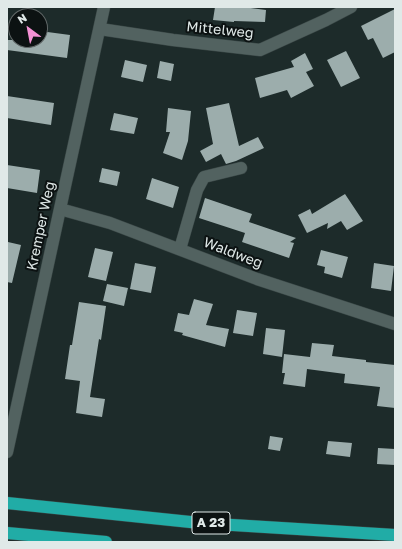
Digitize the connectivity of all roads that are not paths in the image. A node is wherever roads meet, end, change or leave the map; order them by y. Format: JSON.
{"nodes":[{"id":1,"x":104,"y":7,"type":"edge"},
{"id":2,"x":351,"y":7,"type":"edge"},
{"id":3,"x":100,"y":29,"type":"junction"},
{"id":4,"x":242,"y":168,"type":"dead end"},
{"id":5,"x":60,"y":209,"type":"junction"},
{"id":6,"x":180,"y":249,"type":"junction"},
{"id":7,"x":395,"y":324,"type":"edge"},
{"id":8,"x":7,"y":452,"type":"edge"},
{"id":9,"x":7,"y":503,"type":"edge"},
{"id":10,"x":7,"y":533,"type":"edge"},
{"id":11,"x":395,"y":535,"type":"edge"},
{"id":12,"x":106,"y":542,"type":"edge"}],
"edges":[{"from":1,"to":3,"type":"street","name":"Kremper Weg"},
{"from":2,"to":3,"type":"street","name":"Mittelweg"},
{"from":3,"to":5,"type":"street","name":"Kremper Weg"},
{"from":4,"to":6,"type":"street"},
{"from":5,"to":6,"type":"street","name":"Waldweg"},
{"from":5,"to":8,"type":"street","name":"Kremper Weg"},
{"from":6,"to":7,"type":"street","name":"Waldweg"},
{"from":9,"to":11,"type":"highway","number":"A 23"},
{"from":10,"to":12,"type":"highway"}]}
